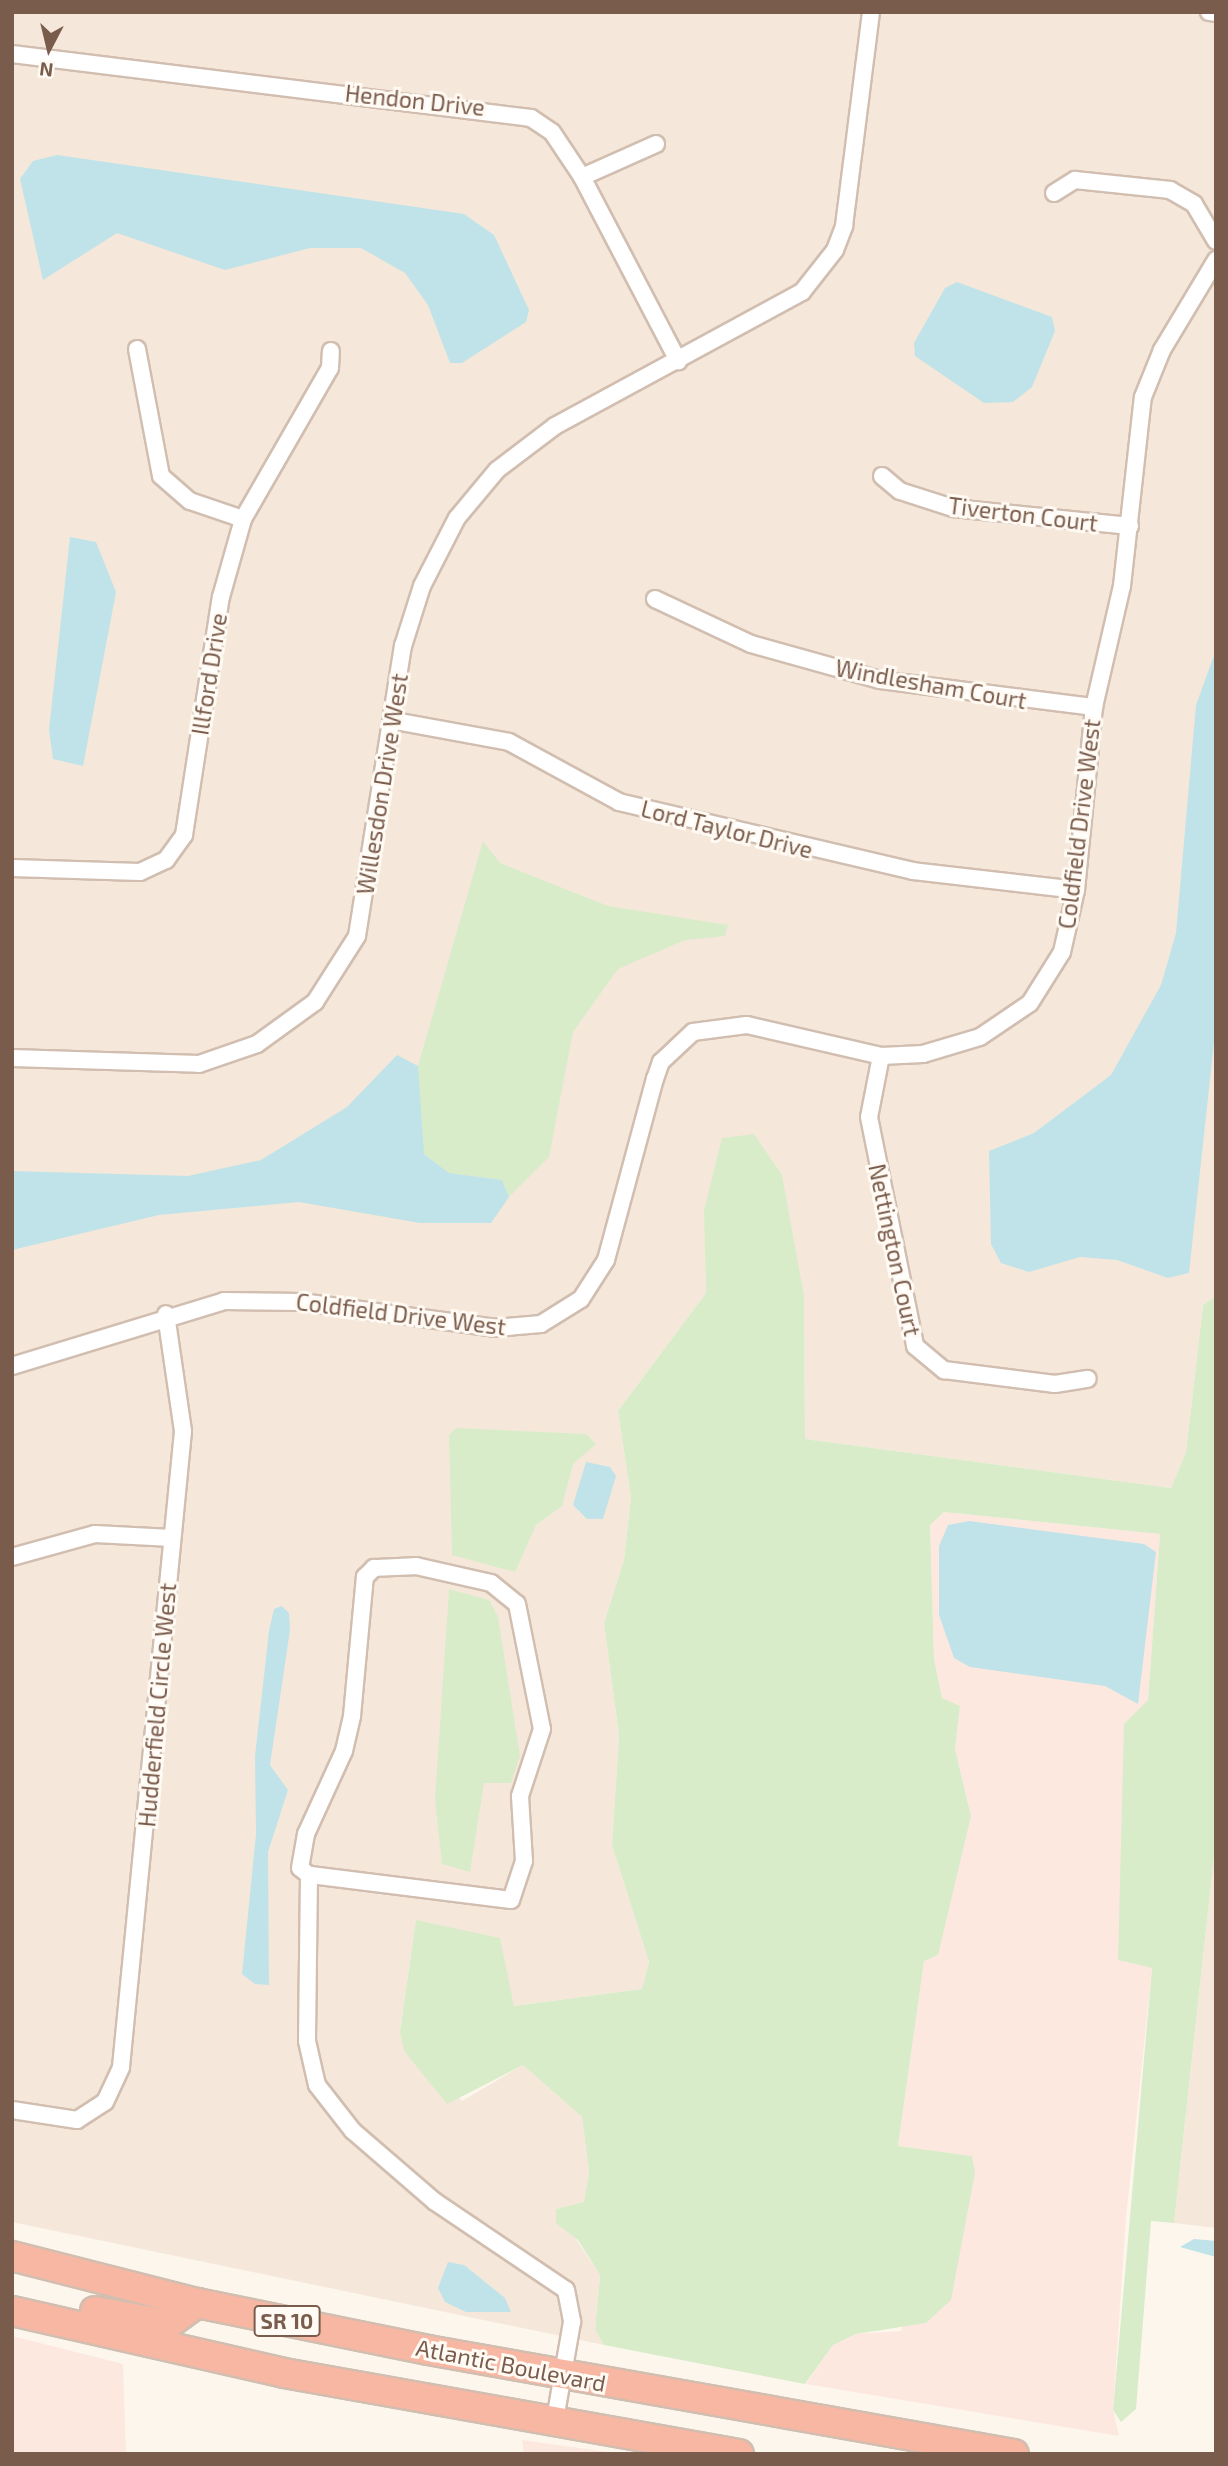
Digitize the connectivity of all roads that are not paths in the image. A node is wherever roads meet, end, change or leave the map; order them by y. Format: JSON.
{"nodes":[{"id":1,"x":871,"y":12,"type":"edge"},
{"id":2,"x":1209,"y":12,"type":"edge"},
{"id":3,"x":1216,"y":13,"type":"edge"},
{"id":4,"x":12,"y":54,"type":"edge"},
{"id":5,"x":656,"y":144,"type":"dead end"},
{"id":6,"x":582,"y":177,"type":"junction"},
{"id":7,"x":1054,"y":193,"type":"dead end"},
{"id":8,"x":1216,"y":240,"type":"edge"},
{"id":9,"x":1216,"y":260,"type":"edge"},
{"id":10,"x":137,"y":349,"type":"dead end"},
{"id":11,"x":331,"y":351,"type":"dead end"},
{"id":12,"x":678,"y":361,"type":"junction"},
{"id":13,"x":881,"y":477,"type":"dead end"},
{"id":14,"x":243,"y":519,"type":"junction"},
{"id":15,"x":1130,"y":526,"type":"junction"},
{"id":16,"x":655,"y":599,"type":"dead end"},
{"id":17,"x":1094,"y":707,"type":"junction"},
{"id":18,"x":395,"y":721,"type":"junction"},
{"id":19,"x":12,"y":868,"type":"edge"},
{"id":20,"x":1076,"y":890,"type":"junction"},
{"id":21,"x":881,"y":1056,"type":"junction"},
{"id":22,"x":12,"y":1058,"type":"edge"},
{"id":23,"x":166,"y":1314,"type":"junction"},
{"id":24,"x":12,"y":1366,"type":"edge"},
{"id":25,"x":1088,"y":1379,"type":"dead end"},
{"id":26,"x":172,"y":1538,"type":"junction"},
{"id":27,"x":12,"y":1557,"type":"edge"},
{"id":28,"x":309,"y":1875,"type":"junction"},
{"id":29,"x":12,"y":2110,"type":"edge"},
{"id":30,"x":12,"y":2256,"type":"edge"},
{"id":31,"x":12,"y":2291,"type":"edge"},
{"id":32,"x":197,"y":2303,"type":"junction"},
{"id":33,"x":12,"y":2311,"type":"edge"},
{"id":34,"x":563,"y":2374,"type":"junction"},
{"id":35,"x":554,"y":2426,"type":"junction"},
{"id":36,"x":739,"y":2454,"type":"edge"},
{"id":37,"x":1014,"y":2454,"type":"edge"}],
"edges":[{"from":1,"to":12,"type":"street","name":"Willesdon Drive West"},
{"from":2,"to":3,"type":"street"},
{"from":4,"to":6,"type":"street","name":"Hendon Drive"},
{"from":5,"to":6,"type":"street"},
{"from":6,"to":12,"type":"street","name":"Hendon Drive"},
{"from":7,"to":8,"type":"street"},
{"from":9,"to":15,"type":"street","name":"Coldfield Drive West"},
{"from":10,"to":14,"type":"street"},
{"from":11,"to":14,"type":"street","name":"Illford Drive"},
{"from":12,"to":18,"type":"street","name":"Willesdon Drive West"},
{"from":13,"to":15,"type":"street","name":"Tiverton Court"},
{"from":14,"to":19,"type":"street","name":"Illford Drive"},
{"from":15,"to":17,"type":"street","name":"Coldfield Drive West"},
{"from":16,"to":17,"type":"street","name":"Windlesham Court"},
{"from":17,"to":20,"type":"street","name":"Coldfield Drive West"},
{"from":18,"to":20,"type":"street","name":"Lord Taylor Drive"},
{"from":18,"to":22,"type":"street","name":"Willesdon Drive West"},
{"from":20,"to":21,"type":"street","name":"Coldfield Drive West"},
{"from":21,"to":23,"type":"street","name":"Coldfield Drive West"},
{"from":21,"to":25,"type":"street","name":"Nettington Court"},
{"from":23,"to":24,"type":"street","name":"Coldfield Drive West"},
{"from":23,"to":26,"type":"street","name":"Hudderfield Circle West"},
{"from":26,"to":27,"type":"street"},
{"from":26,"to":29,"type":"street","name":"Hudderfield Circle West"},
{"from":28,"to":28,"type":"street"},
{"from":28,"to":34,"type":"street"},
{"from":30,"to":32,"type":"highway","name":"Atlantic Boulevard","number":"SR 10"},
{"from":31,"to":32,"type":"highway"},
{"from":32,"to":34,"type":"highway","name":"Atlantic Boulevard","number":"SR 10"},
{"from":33,"to":35,"type":"highway","number":"SR 10"},
{"from":34,"to":35,"type":"street"},
{"from":34,"to":37,"type":"highway","name":"Atlantic Boulevard","number":"SR 10"},
{"from":35,"to":36,"type":"highway","number":"SR 10"}]}
